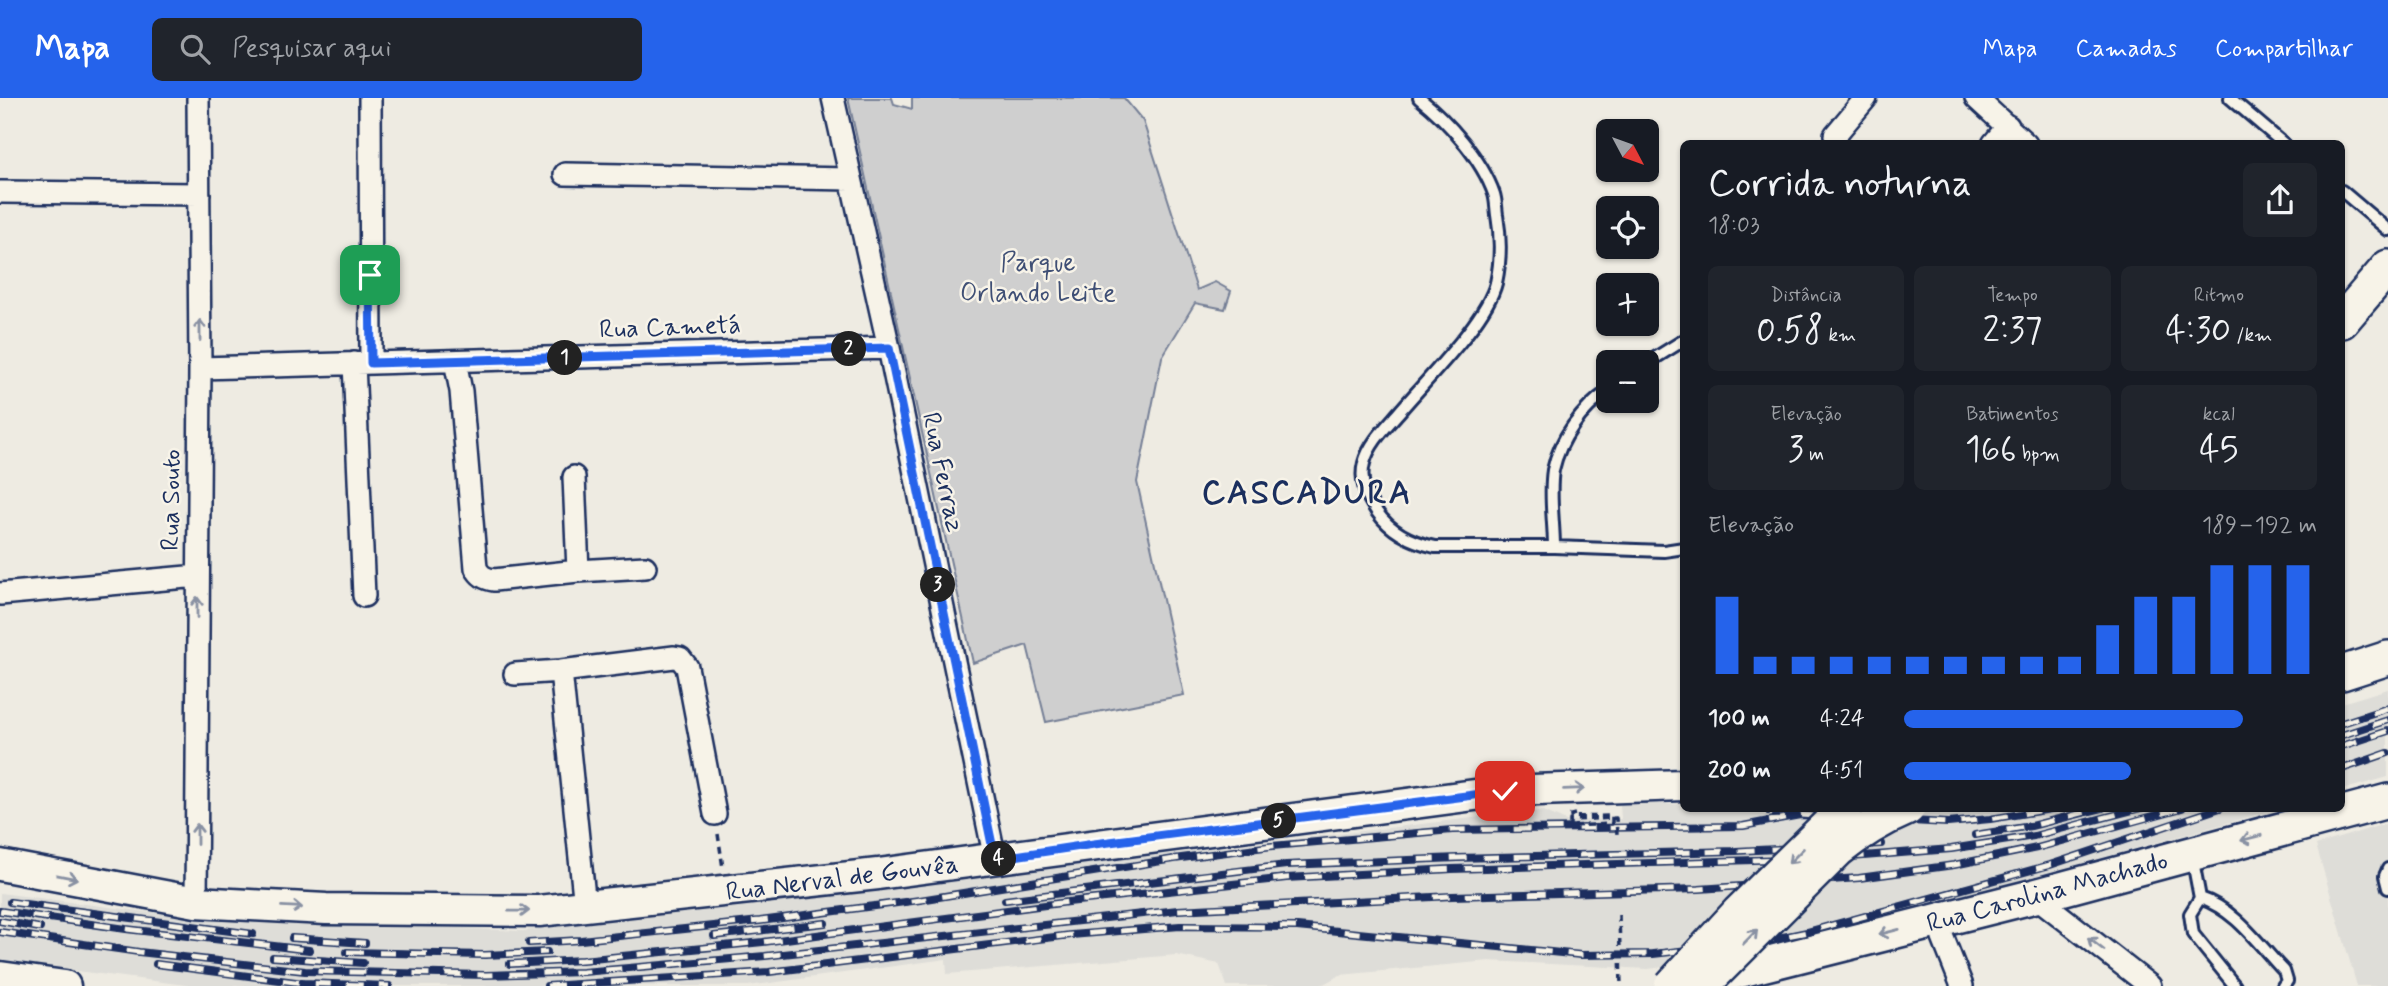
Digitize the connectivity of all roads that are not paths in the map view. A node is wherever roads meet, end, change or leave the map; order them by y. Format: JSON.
{"nodes":[{"id":1,"x":198,"y":98,"type":"edge"},
{"id":2,"x":370,"y":98,"type":"edge"},
{"id":3,"x":833,"y":98,"type":"edge"},
{"id":4,"x":1419,"y":98,"type":"edge"},
{"id":5,"x":1866,"y":98,"type":"edge"},
{"id":6,"x":1976,"y":98,"type":"edge"},
{"id":7,"x":2230,"y":98,"type":"edge"},
{"id":8,"x":2008,"y":127,"type":"junction"},
{"id":9,"x":1835,"y":135,"type":"dead end"},
{"id":10,"x":1997,"y":140,"type":"edge"},
{"id":11,"x":2022,"y":140,"type":"edge"},
{"id":12,"x":2279,"y":140,"type":"edge"},
{"id":13,"x":565,"y":174,"type":"dead end"},
{"id":14,"x":851,"y":179,"type":"junction"},
{"id":15,"x":0,"y":192,"type":"edge"},
{"id":16,"x":199,"y":194,"type":"junction"},
{"id":17,"x":2345,"y":194,"type":"edge"},
{"id":18,"x":2388,"y":230,"type":"edge"},
{"id":19,"x":2388,"y":267,"type":"edge"},
{"id":20,"x":2345,"y":317,"type":"edge"},
{"id":21,"x":1680,"y":342,"type":"edge"},
{"id":22,"x":889,"y":348,"type":"junction"},
{"id":23,"x":1659,"y":356,"type":"edge"},
{"id":24,"x":455,"y":361,"type":"junction"},
{"id":25,"x":362,"y":363,"type":"junction"},
{"id":26,"x":200,"y":368,"type":"junction"},
{"id":27,"x":1596,"y":402,"type":"edge"},
{"id":28,"x":574,"y":477,"type":"dead end"},
{"id":29,"x":1554,"y":547,"type":"junction"},
{"id":30,"x":1680,"y":549,"type":"edge"},
{"id":31,"x":645,"y":567,"type":"dead end"},
{"id":32,"x":578,"y":571,"type":"junction"},
{"id":33,"x":198,"y":576,"type":"junction"},
{"id":34,"x":0,"y":594,"type":"edge"},
{"id":35,"x":364,"y":596,"type":"dead end"},
{"id":36,"x":561,"y":671,"type":"junction"},
{"id":37,"x":515,"y":674,"type":"dead end"},
{"id":38,"x":1680,"y":785,"type":"edge"},
{"id":39,"x":2388,"y":801,"type":"edge"},
{"id":40,"x":1841,"y":812,"type":"edge"},
{"id":41,"x":1900,"y":812,"type":"edge"},
{"id":42,"x":715,"y":814,"type":"road end"},
{"id":43,"x":2192,"y":853,"type":"junction"},
{"id":44,"x":995,"y":859,"type":"junction"},
{"id":45,"x":0,"y":864,"type":"edge"},
{"id":46,"x":2388,"y":869,"type":"edge"},
{"id":47,"x":2388,"y":888,"type":"edge"},
{"id":48,"x":2035,"y":896,"type":"junction"},
{"id":49,"x":2200,"y":898,"type":"junction"},
{"id":50,"x":196,"y":902,"type":"junction"},
{"id":51,"x":585,"y":907,"type":"junction"},
{"id":52,"x":1938,"y":920,"type":"junction"},
{"id":53,"x":0,"y":977,"type":"edge"},
{"id":54,"x":1700,"y":984,"type":"edge"},
{"id":55,"x":65,"y":986,"type":"edge"},
{"id":56,"x":1671,"y":986,"type":"edge"},
{"id":57,"x":1962,"y":986,"type":"edge"},
{"id":58,"x":2150,"y":986,"type":"edge"},
{"id":59,"x":2235,"y":986,"type":"edge"},
{"id":60,"x":2283,"y":986,"type":"edge"}],
"edges":[{"from":1,"to":16,"type":"street","name":"Rua Souto"},
{"from":2,"to":25,"type":"street"},
{"from":3,"to":14,"type":"street","name":"Rua Ferraz"},
{"from":4,"to":29,"type":"lane"},
{"from":5,"to":9,"type":"street"},
{"from":6,"to":8,"type":"street"},
{"from":7,"to":12,"type":"lane"},
{"from":8,"to":10,"type":"street"},
{"from":8,"to":11,"type":"street"},
{"from":13,"to":14,"type":"street"},
{"from":14,"to":22,"type":"street","name":"Rua Ferraz"},
{"from":15,"to":16,"type":"street"},
{"from":26,"to":16,"type":"street","name":"Rua Souto","one_way":true},
{"from":17,"to":18,"type":"lane"},
{"from":19,"to":20,"type":"main road"},
{"from":21,"to":23,"type":"lane"},
{"from":22,"to":24,"type":"street","name":"Rua Cametá"},
{"from":22,"to":44,"type":"street","name":"Rua Ferraz"},
{"from":24,"to":25,"type":"street","name":"Rua Cametá"},
{"from":24,"to":32,"type":"street"},
{"from":25,"to":26,"type":"street","name":"Rua Cametá"},
{"from":25,"to":35,"type":"street"},
{"from":26,"to":33,"type":"street","name":"Rua Souto"},
{"from":27,"to":29,"type":"lane"},
{"from":28,"to":32,"type":"street"},
{"from":29,"to":30,"type":"lane"},
{"from":31,"to":32,"type":"street"},
{"from":33,"to":34,"type":"street"},
{"from":50,"to":33,"type":"street","name":"Rua Souto","one_way":true},
{"from":36,"to":37,"type":"street"},
{"from":36,"to":42,"type":"street"},
{"from":36,"to":51,"type":"street"},
{"from":44,"to":38,"type":"main road","name":"Rua Nerval de Gouvêa","one_way":true},
{"from":39,"to":43,"type":"main road","name":"Rua Carolina Machado","one_way":true},
{"from":40,"to":56,"type":"main road","one_way":true,"bridge":true},
{"from":54,"to":41,"type":"main road","one_way":true,"bridge":true},
{"from":43,"to":48,"type":"main road","name":"Rua Carolina Machado"},
{"from":43,"to":49,"type":"lane"},
{"from":44,"to":51,"type":"main road","name":"Rua Nerval de Gouvêa"},
{"from":45,"to":50,"type":"main road","name":"Rua Nerval de Gouvêa","one_way":true},
{"from":46,"to":47,"type":"lane"},
{"from":48,"to":52,"type":"main road","name":"Rua Carolina Machado"},
{"from":58,"to":48,"type":"street","one_way":true},
{"from":49,"to":59,"type":"lane"},
{"from":49,"to":60,"type":"lane"},
{"from":50,"to":51,"type":"main road","name":"Rua Nerval de Gouvêa","one_way":true},
{"from":52,"to":54,"type":"main road","name":"Rua Carolina Machado","one_way":true},
{"from":52,"to":57,"type":"street"},
{"from":53,"to":55,"type":"main road"}]}
